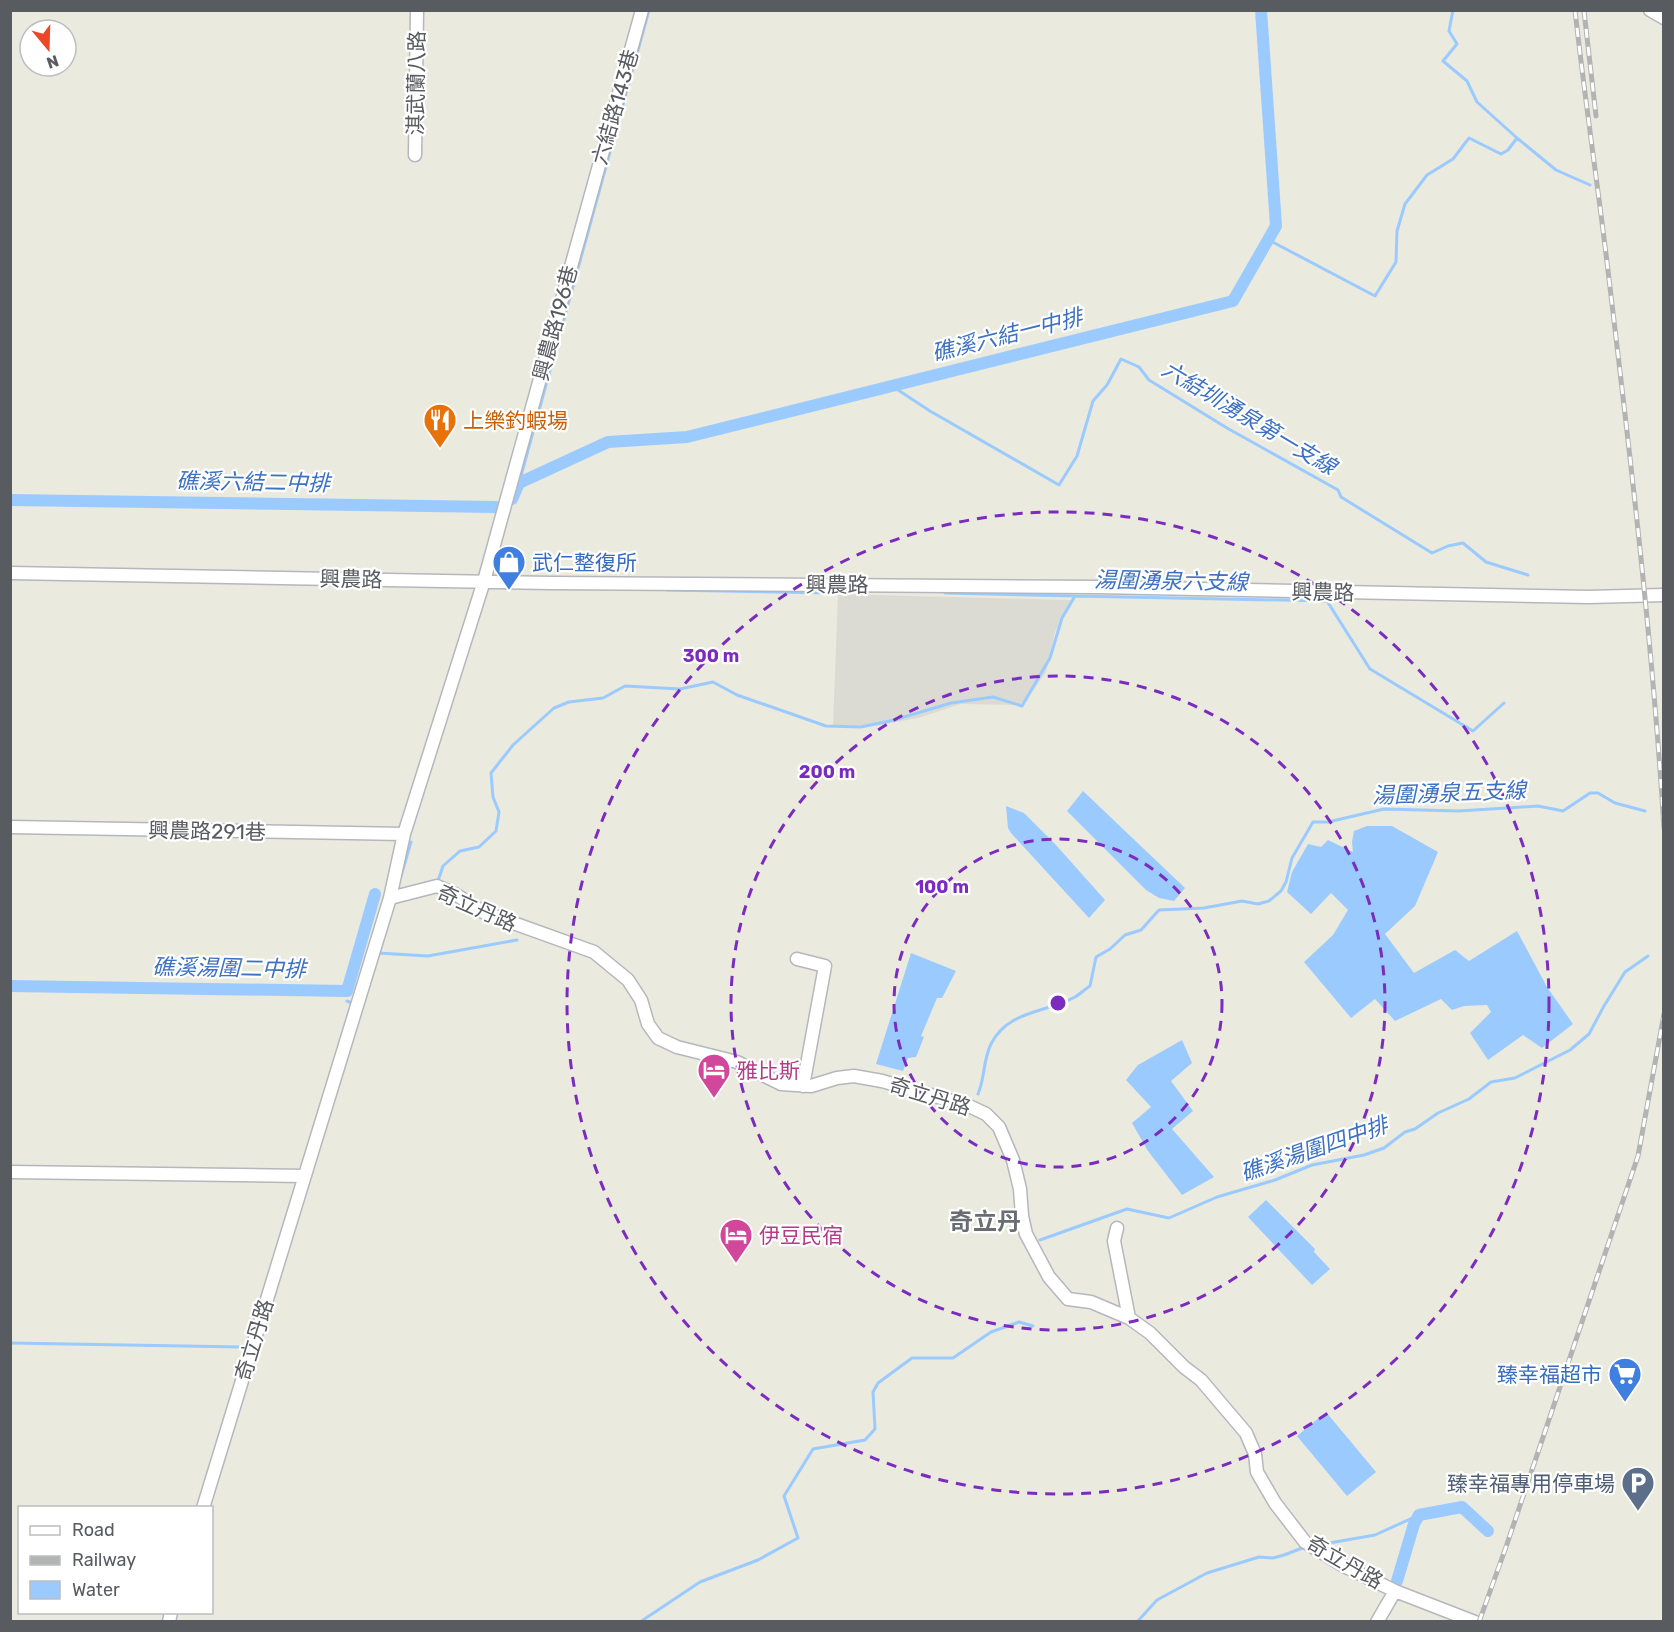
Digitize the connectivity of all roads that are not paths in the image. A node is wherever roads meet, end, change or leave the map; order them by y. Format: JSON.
{"nodes":[{"id":1,"x":417,"y":10,"type":"edge"},
{"id":2,"x":642,"y":10,"type":"edge"},
{"id":3,"x":1650,"y":10,"type":"edge"},
{"id":4,"x":1664,"y":18,"type":"edge"},
{"id":5,"x":415,"y":155,"type":"dead end"},
{"id":6,"x":588,"y":203,"type":"joint"},
{"id":7,"x":10,"y":573,"type":"edge"},
{"id":8,"x":484,"y":581,"type":"junction"},
{"id":9,"x":1664,"y":595,"type":"edge"},
{"id":10,"x":10,"y":827,"type":"edge"},
{"id":11,"x":404,"y":834,"type":"junction"},
{"id":12,"x":390,"y":898,"type":"junction"},
{"id":13,"x":797,"y":959,"type":"dead end"},
{"id":14,"x":803,"y":1086,"type":"junction"},
{"id":15,"x":10,"y":1172,"type":"edge"},
{"id":16,"x":304,"y":1176,"type":"junction"},
{"id":17,"x":1117,"y":1228,"type":"dead end"},
{"id":18,"x":1129,"y":1317,"type":"junction"},
{"id":19,"x":204,"y":1506,"type":"edge"},
{"id":20,"x":1395,"y":1590,"type":"junction"},
{"id":21,"x":1377,"y":1622,"type":"edge"},
{"id":22,"x":1475,"y":1622,"type":"edge"}],
"edges":[{"from":1,"to":5,"type":"street","name":"淇武蘭八路"},
{"from":2,"to":6,"type":"street","name":"六結路143巷"},
{"from":3,"to":4,"type":"street"},
{"from":6,"to":8,"type":"street","name":"興農路196巷"},
{"from":7,"to":8,"type":"street","name":"興農路"},
{"from":8,"to":9,"type":"street","name":"興農路"},
{"from":8,"to":11,"type":"street","name":"奇立丹路"},
{"from":10,"to":11,"type":"street","name":"興農路291巷"},
{"from":11,"to":12,"type":"street","name":"奇立丹路"},
{"from":12,"to":14,"type":"street","name":"奇立丹路"},
{"from":12,"to":16,"type":"street","name":"奇立丹路"},
{"from":13,"to":14,"type":"street"},
{"from":14,"to":18,"type":"street","name":"奇立丹路"},
{"from":15,"to":16,"type":"street"},
{"from":16,"to":19,"type":"street","name":"奇立丹路"},
{"from":17,"to":18,"type":"street"},
{"from":18,"to":20,"type":"street","name":"奇立丹路"},
{"from":20,"to":21,"type":"street"},
{"from":20,"to":22,"type":"street","name":"奇立丹路"}]}
